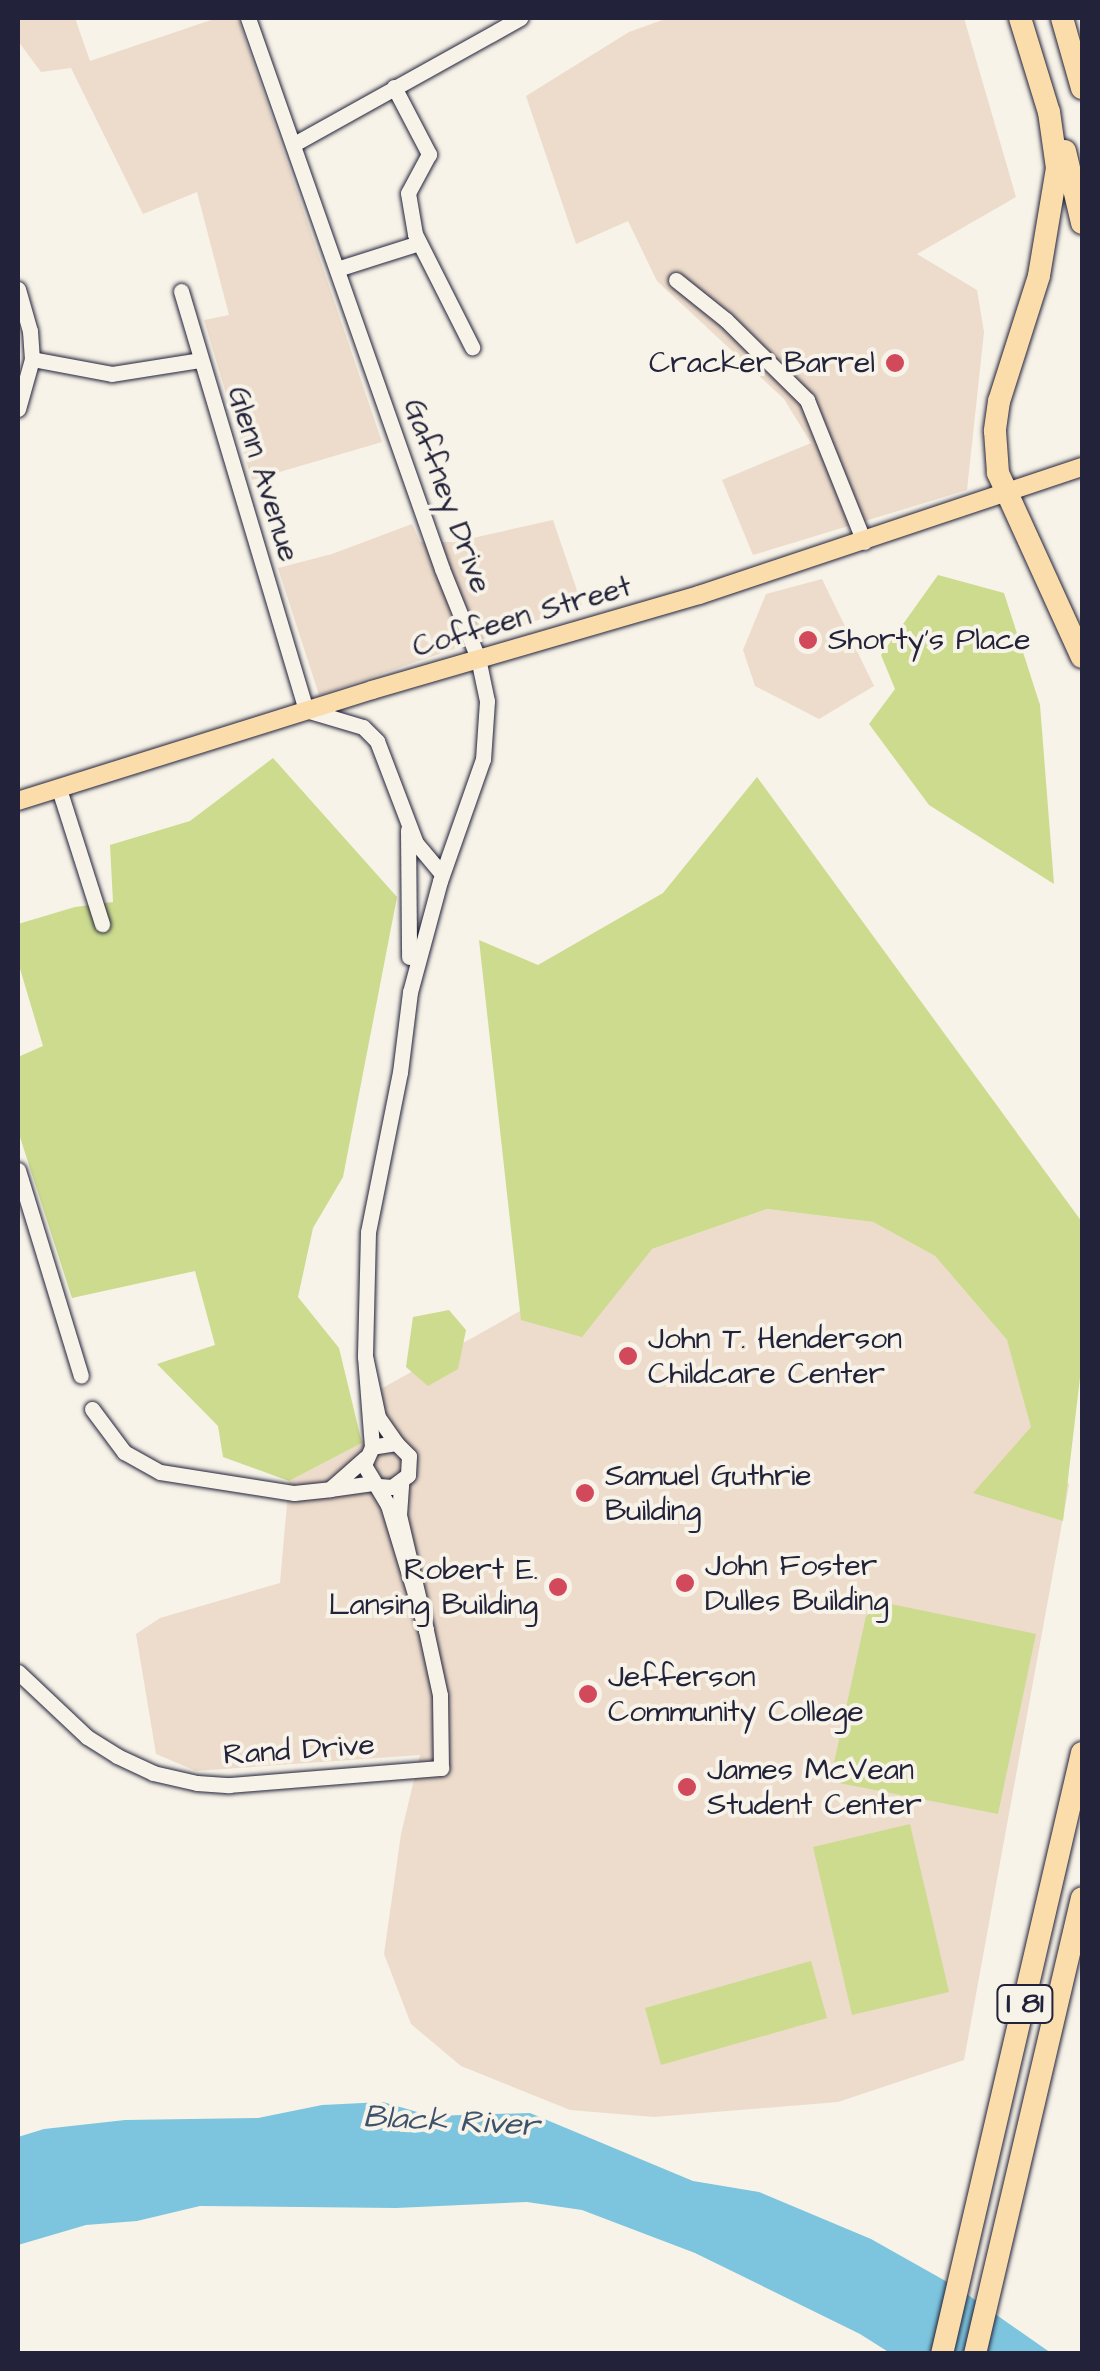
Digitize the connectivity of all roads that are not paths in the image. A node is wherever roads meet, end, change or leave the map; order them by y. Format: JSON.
{"nodes":[{"id":1,"x":248,"y":18,"type":"edge"},
{"id":2,"x":520,"y":18,"type":"edge"},
{"id":3,"x":1020,"y":18,"type":"edge"},
{"id":4,"x":1028,"y":18,"type":"edge"},
{"id":5,"x":1064,"y":18,"type":"edge"},
{"id":6,"x":1082,"y":62,"type":"edge"},
{"id":7,"x":394,"y":87,"type":"junction"},
{"id":8,"x":1082,"y":88,"type":"edge"},
{"id":9,"x":294,"y":144,"type":"junction"},
{"id":10,"x":1082,"y":223,"type":"edge"},
{"id":11,"x":419,"y":243,"type":"junction"},
{"id":12,"x":337,"y":270,"type":"junction"},
{"id":13,"x":676,"y":280,"type":"dead end"},
{"id":14,"x":18,"y":289,"type":"edge"},
{"id":15,"x":181,"y":291,"type":"dead end"},
{"id":16,"x":472,"y":347,"type":"dead end"},
{"id":17,"x":32,"y":359,"type":"junction"},
{"id":18,"x":200,"y":360,"type":"junction"},
{"id":19,"x":18,"y":409,"type":"edge"},
{"id":20,"x":1081,"y":468,"type":"edge"},
{"id":21,"x":1005,"y":495,"type":"junction"},
{"id":22,"x":864,"y":542,"type":"junction"},
{"id":23,"x":1082,"y":657,"type":"edge"},
{"id":24,"x":478,"y":658,"type":"junction"},
{"id":25,"x":306,"y":710,"type":"junction"},
{"id":26,"x":60,"y":789,"type":"junction"},
{"id":27,"x":18,"y":801,"type":"edge"},
{"id":28,"x":407,"y":816,"type":"junction"},
{"id":29,"x":442,"y":874,"type":"junction"},
{"id":30,"x":102,"y":924,"type":"dead end"},
{"id":31,"x":410,"y":992,"type":"junction"},
{"id":32,"x":18,"y":1170,"type":"edge"},
{"id":33,"x":365,"y":1356,"type":"junction"},
{"id":34,"x":81,"y":1376,"type":"dead end"},
{"id":35,"x":92,"y":1409,"type":"dead end"},
{"id":36,"x":396,"y":1443,"type":"junction"},
{"id":37,"x":368,"y":1452,"type":"junction"},
{"id":38,"x":401,"y":1483,"type":"junction"},
{"id":39,"x":376,"y":1484,"type":"junction"},
{"id":40,"x":330,"y":1489,"type":"junction"},
{"id":41,"x":426,"y":1630,"type":"junction"},
{"id":42,"x":18,"y":1672,"type":"edge"},
{"id":43,"x":1082,"y":1753,"type":"edge"},
{"id":44,"x":1082,"y":1898,"type":"edge"},
{"id":45,"x":942,"y":2354,"type":"edge"},
{"id":46,"x":975,"y":2354,"type":"edge"}],
"edges":[{"from":1,"to":9,"type":"street","name":"Gaffney Drive"},
{"from":2,"to":7,"type":"street"},
{"from":3,"to":21,"type":"highway"},
{"from":4,"to":10,"type":"highway"},
{"from":5,"to":6,"type":"highway"},
{"from":5,"to":8,"type":"highway"},
{"from":7,"to":9,"type":"street"},
{"from":7,"to":11,"type":"street"},
{"from":9,"to":12,"type":"street","name":"Gaffney Drive"},
{"from":11,"to":12,"type":"street"},
{"from":11,"to":16,"type":"street"},
{"from":12,"to":24,"type":"street","name":"Gaffney Drive"},
{"from":13,"to":22,"type":"street"},
{"from":14,"to":17,"type":"street"},
{"from":15,"to":18,"type":"street"},
{"from":17,"to":18,"type":"street","name":"Glenn Avenue"},
{"from":17,"to":19,"type":"street"},
{"from":18,"to":25,"type":"street","name":"Glenn Avenue"},
{"from":20,"to":21,"type":"main road","name":"Coffeen Street"},
{"from":21,"to":22,"type":"main road","name":"Coffeen Street"},
{"from":21,"to":23,"type":"highway"},
{"from":22,"to":24,"type":"main road","name":"Coffeen Street"},
{"from":24,"to":25,"type":"main road","name":"Coffeen Street"},
{"from":24,"to":29,"type":"street","name":"Gaffney Drive"},
{"from":25,"to":26,"type":"main road","name":"Coffeen Street"},
{"from":25,"to":28,"type":"street"},
{"from":26,"to":27,"type":"main road","name":"Coffeen Street"},
{"from":26,"to":30,"type":"street"},
{"from":28,"to":29,"type":"street"},
{"from":28,"to":31,"type":"street"},
{"from":29,"to":31,"type":"street","name":"Gaffney Drive"},
{"from":31,"to":33,"type":"street","name":"Gaffney Drive"},
{"from":32,"to":34,"type":"street"},
{"from":33,"to":36,"type":"street","name":"Gaffney Drive"},
{"from":33,"to":37,"type":"street","name":"Gaffney Drive"},
{"from":35,"to":40,"type":"street"},
{"from":36,"to":37,"type":"street"},
{"from":36,"to":38,"type":"street"},
{"from":37,"to":39,"type":"street"},
{"from":37,"to":40,"type":"street"},
{"from":38,"to":39,"type":"street"},
{"from":38,"to":41,"type":"street"},
{"from":39,"to":40,"type":"street"},
{"from":39,"to":41,"type":"street"},
{"from":41,"to":42,"type":"street","name":"Rand Drive"},
{"from":43,"to":45,"type":"highway","number":"I 81"},
{"from":44,"to":46,"type":"highway","number":"I 81"}]}
